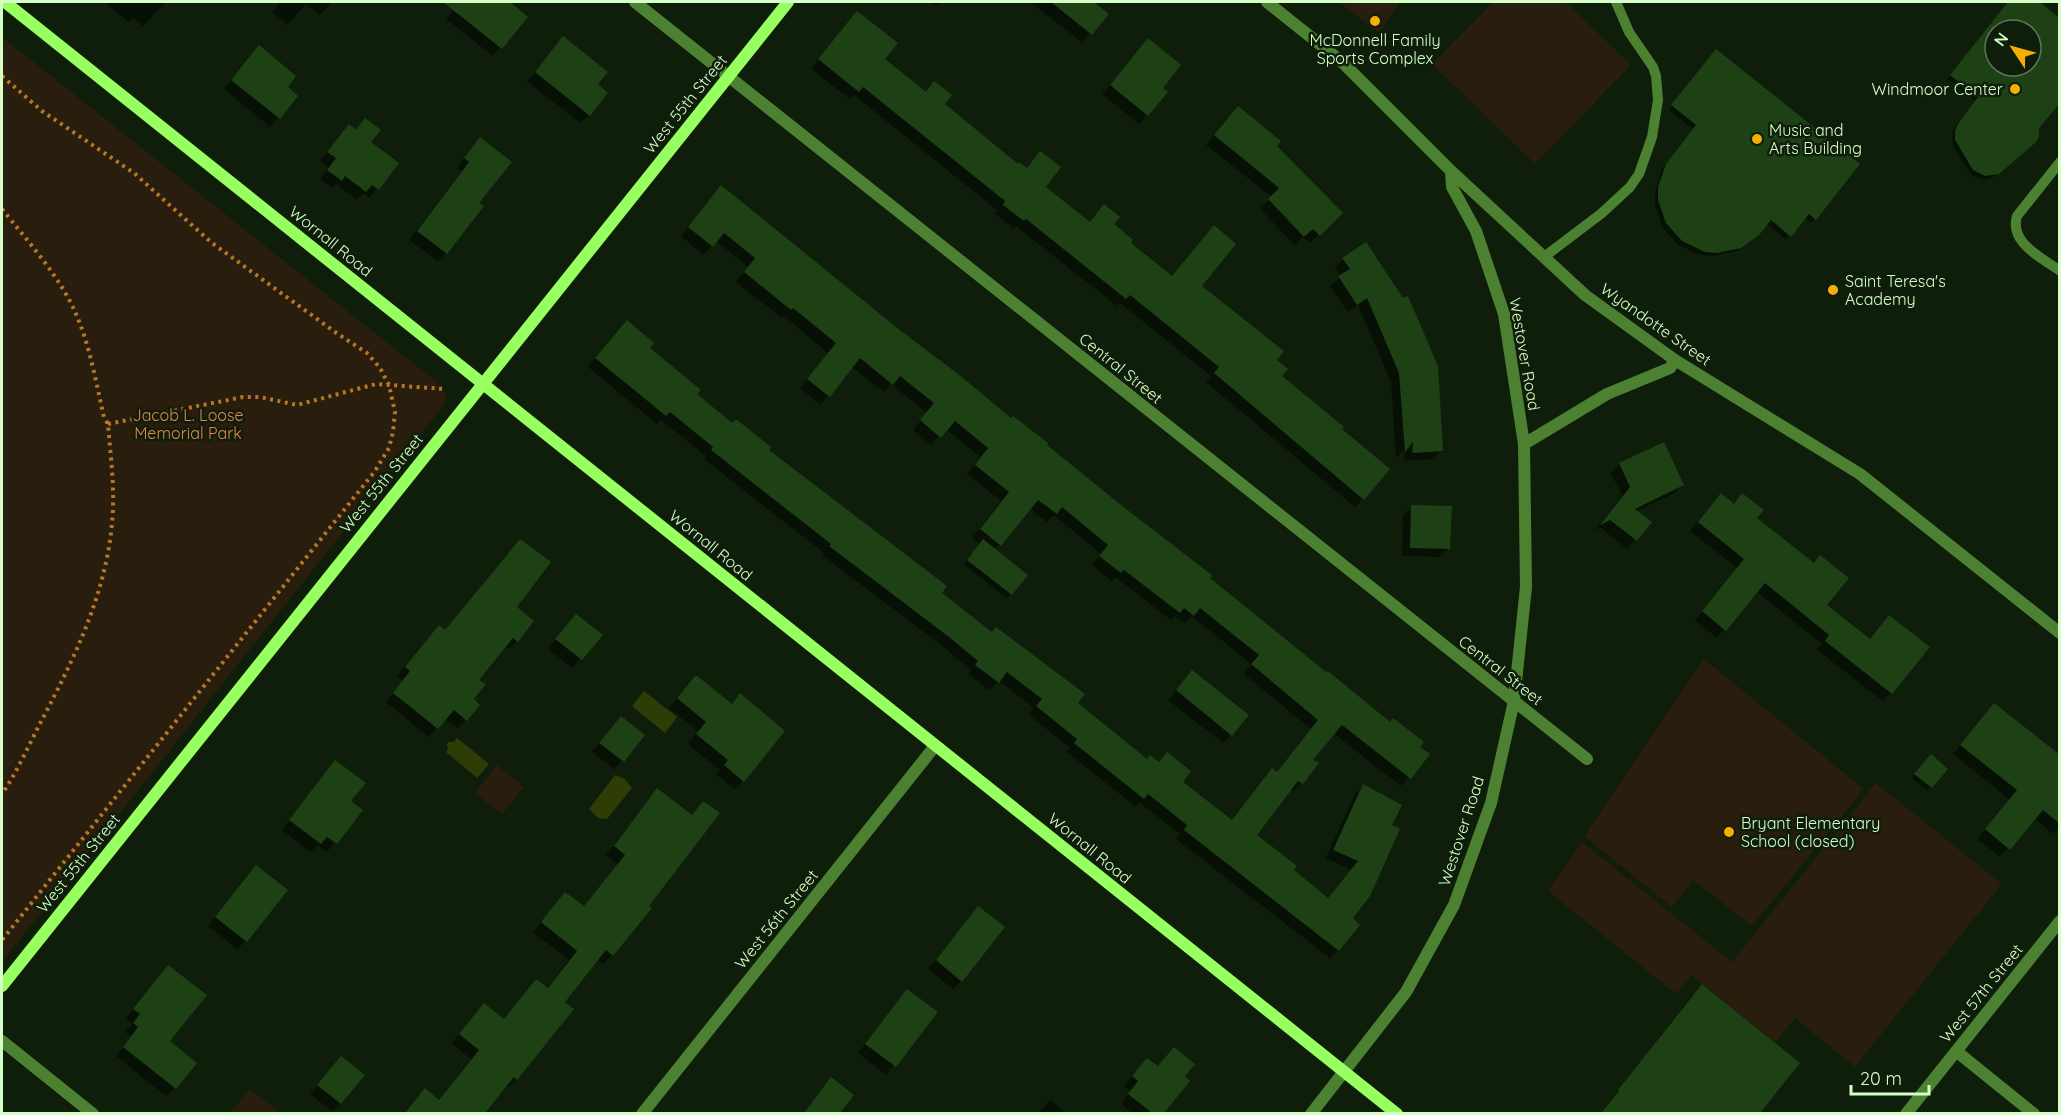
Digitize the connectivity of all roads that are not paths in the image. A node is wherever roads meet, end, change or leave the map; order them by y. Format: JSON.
{"nodes":[{"id":1,"x":4,"y":2,"type":"edge"},
{"id":2,"x":635,"y":2,"type":"edge"},
{"id":3,"x":788,"y":2,"type":"edge"},
{"id":4,"x":1267,"y":2,"type":"edge"},
{"id":5,"x":1616,"y":2,"type":"edge"},
{"id":6,"x":729,"y":76,"type":"junction"},
{"id":7,"x":2060,"y":162,"type":"edge"},
{"id":8,"x":1451,"y":171,"type":"junction"},
{"id":9,"x":1544,"y":257,"type":"junction"},
{"id":10,"x":2060,"y":271,"type":"edge"},
{"id":11,"x":1675,"y":360,"type":"junction"},
{"id":12,"x":482,"y":383,"type":"junction"},
{"id":13,"x":1524,"y":444,"type":"junction"},
{"id":14,"x":2060,"y":633,"type":"edge"},
{"id":15,"x":1514,"y":702,"type":"junction"},
{"id":16,"x":935,"y":746,"type":"junction"},
{"id":17,"x":1587,"y":759,"type":"dead end"},
{"id":18,"x":2060,"y":921,"type":"edge"},
{"id":19,"x":2,"y":986,"type":"edge"},
{"id":20,"x":2,"y":1041,"type":"edge"},
{"id":21,"x":1956,"y":1051,"type":"junction"},
{"id":22,"x":1345,"y":1071,"type":"junction"},
{"id":23,"x":93,"y":1113,"type":"edge"},
{"id":24,"x":642,"y":1113,"type":"edge"},
{"id":25,"x":1311,"y":1113,"type":"edge"},
{"id":26,"x":1397,"y":1113,"type":"edge"},
{"id":27,"x":1906,"y":1113,"type":"edge"},
{"id":28,"x":2034,"y":1113,"type":"edge"}],
"edges":[{"from":1,"to":12,"type":"main road","name":"Wornall Road"},
{"from":2,"to":6,"type":"street","name":"Central Street"},
{"from":3,"to":6,"type":"main road","name":"West 55th Street"},
{"from":4,"to":8,"type":"street","name":"Wyandotte Street"},
{"from":5,"to":9,"type":"lane"},
{"from":6,"to":12,"type":"main road","name":"West 55th Street"},
{"from":6,"to":15,"type":"street","name":"Central Street"},
{"from":7,"to":10,"type":"lane"},
{"from":8,"to":9,"type":"street","name":"Wyandotte Street"},
{"from":8,"to":13,"type":"street","name":"Westover Road"},
{"from":9,"to":11,"type":"street","name":"Wyandotte Street"},
{"from":11,"to":13,"type":"street","name":"Westover Road"},
{"from":11,"to":14,"type":"street","name":"Wyandotte Street"},
{"from":12,"to":16,"type":"main road","name":"Wornall Road"},
{"from":12,"to":19,"type":"main road","name":"West 55th Street"},
{"from":13,"to":15,"type":"street","name":"Westover Road"},
{"from":15,"to":17,"type":"street","name":"Central Street"},
{"from":15,"to":22,"type":"street","name":"Westover Road"},
{"from":16,"to":22,"type":"main road","name":"Wornall Road"},
{"from":16,"to":24,"type":"street","name":"West 56th Street"},
{"from":18,"to":21,"type":"street","name":"West 57th Street"},
{"from":20,"to":23,"type":"street"},
{"from":21,"to":27,"type":"street","name":"West 57th Street"},
{"from":21,"to":28,"type":"street"},
{"from":22,"to":25,"type":"street","name":"Westover Road"},
{"from":22,"to":26,"type":"main road","name":"Wornall Road"}]}
